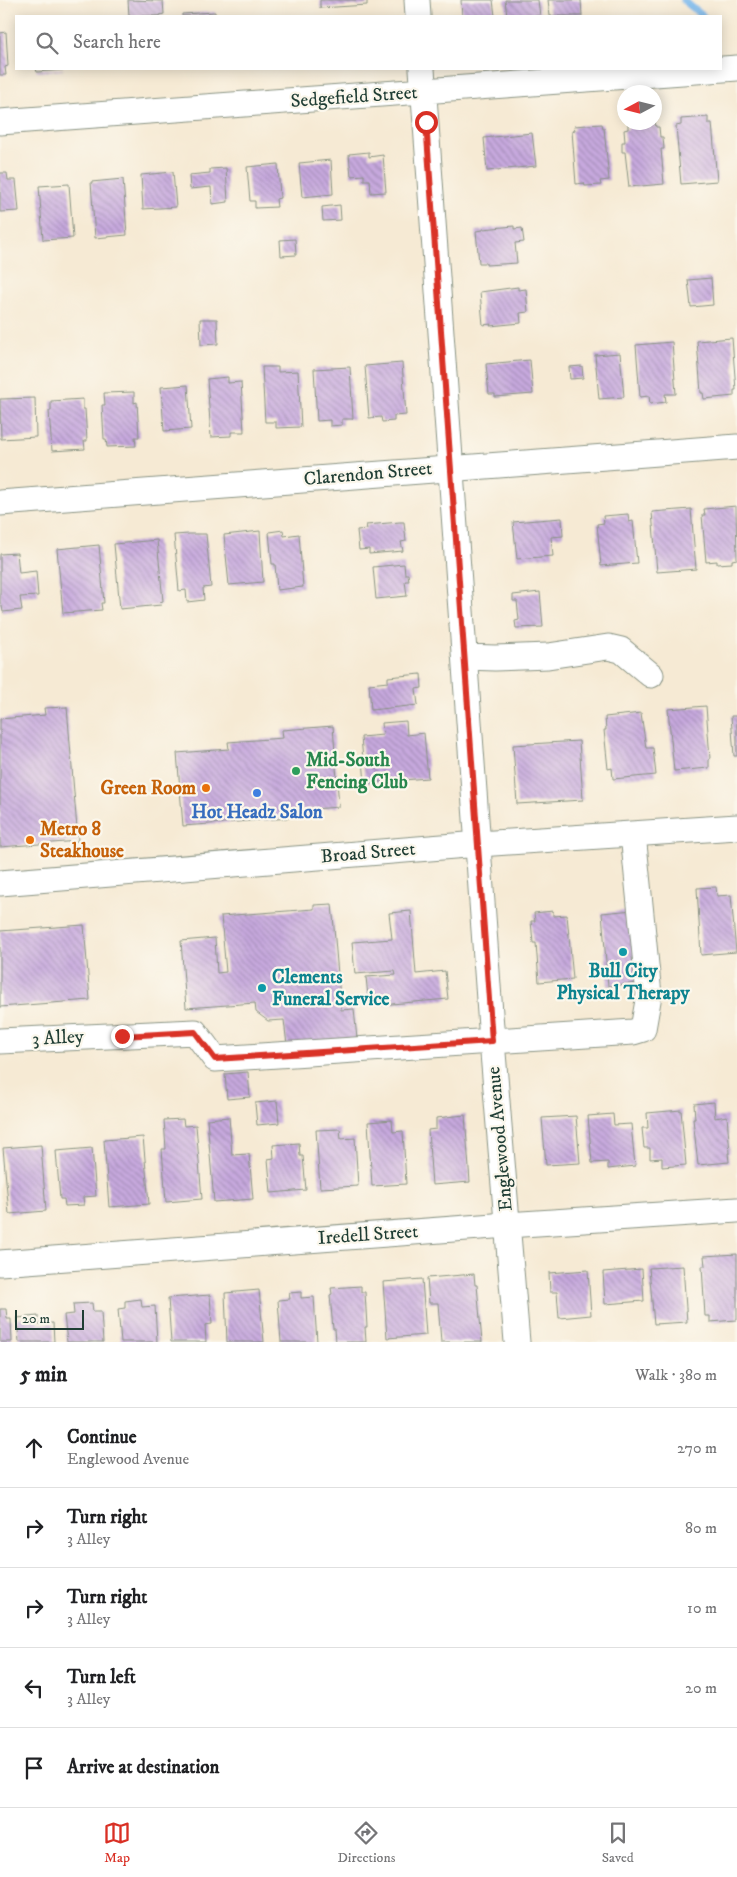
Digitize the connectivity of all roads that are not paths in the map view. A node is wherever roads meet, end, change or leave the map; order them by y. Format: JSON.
{"nodes":[{"id":1,"x":417,"y":0,"type":"edge"},
{"id":2,"x":418,"y":15,"type":"edge"},
{"id":3,"x":737,"y":68,"type":"edge"},
{"id":4,"x":722,"y":69,"type":"edge"},
{"id":5,"x":685,"y":70,"type":"edge"},
{"id":6,"x":423,"y":80,"type":"edge"},
{"id":7,"x":0,"y":122,"type":"edge"},
{"id":8,"x":737,"y":447,"type":"edge"},
{"id":9,"x":451,"y":468,"type":"junction"},
{"id":10,"x":0,"y":503,"type":"edge"},
{"id":11,"x":465,"y":657,"type":"junction"},
{"id":12,"x":651,"y":676,"type":"dead end"},
{"id":13,"x":737,"y":827,"type":"edge"},
{"id":14,"x":633,"y":834,"type":"junction"},
{"id":15,"x":479,"y":844,"type":"junction"},
{"id":16,"x":0,"y":883,"type":"edge"},
{"id":17,"x":0,"y":1041,"type":"edge"},
{"id":18,"x":492,"y":1041,"type":"junction"},
{"id":19,"x":737,"y":1210,"type":"edge"},
{"id":20,"x":507,"y":1225,"type":"junction"},
{"id":21,"x":0,"y":1263,"type":"edge"},
{"id":22,"x":517,"y":1342,"type":"edge"}],
"edges":[{"from":1,"to":2,"type":"street"},
{"from":3,"to":4,"type":"street","name":"Sedgefield Street"},
{"from":5,"to":6,"type":"street","name":"Sedgefield Street"},
{"from":6,"to":7,"type":"street","name":"Sedgefield Street"},
{"from":6,"to":9,"type":"street","name":"Englewood Avenue"},
{"from":8,"to":9,"type":"street","name":"Clarendon Street"},
{"from":9,"to":10,"type":"street","name":"Clarendon Street"},
{"from":9,"to":11,"type":"street","name":"Englewood Avenue"},
{"from":11,"to":12,"type":"street"},
{"from":11,"to":15,"type":"street","name":"Englewood Avenue"},
{"from":13,"to":14,"type":"street","name":"Broad Street"},
{"from":14,"to":15,"type":"street","name":"Broad Street"},
{"from":14,"to":18,"type":"street"},
{"from":15,"to":16,"type":"street","name":"Broad Street"},
{"from":15,"to":18,"type":"street","name":"Englewood Avenue"},
{"from":17,"to":18,"type":"street","name":"3 Alley"},
{"from":18,"to":20,"type":"street","name":"Englewood Avenue"},
{"from":19,"to":20,"type":"street","name":"Iredell Street"},
{"from":20,"to":21,"type":"street","name":"Iredell Street"},
{"from":20,"to":22,"type":"street","name":"Englewood Avenue"}]}
